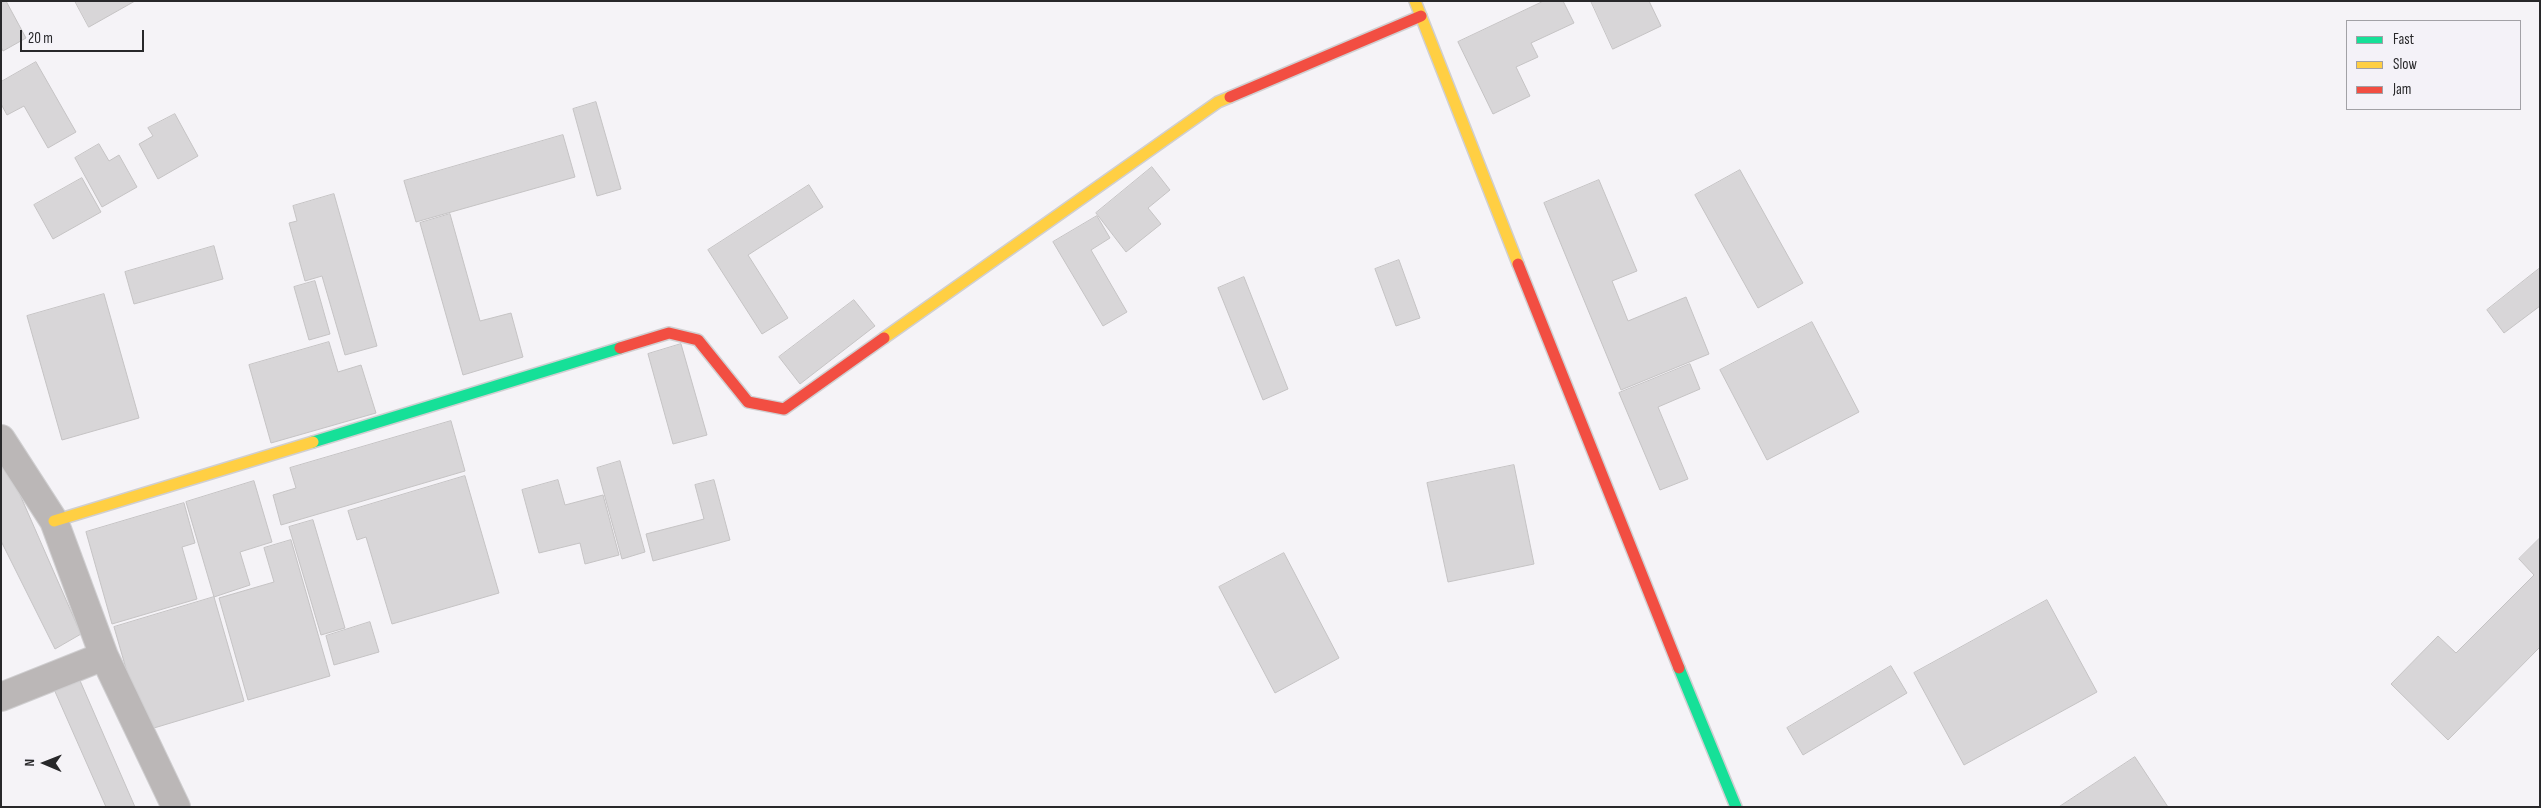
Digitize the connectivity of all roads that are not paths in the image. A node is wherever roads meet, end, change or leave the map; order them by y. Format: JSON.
{"nodes":[{"id":1,"x":1415,"y":1,"type":"edge"},
{"id":2,"x":1421,"y":16,"type":"junction"},
{"id":3,"x":1,"y":439,"type":"edge"},
{"id":4,"x":54,"y":521,"type":"junction"},
{"id":5,"x":104,"y":656,"type":"junction"},
{"id":6,"x":1,"y":697,"type":"edge"},
{"id":7,"x":176,"y":807,"type":"edge"},
{"id":8,"x":1736,"y":807,"type":"edge"}],
"edges":[{"from":1,"to":2,"type":"street"},
{"from":2,"to":4,"type":"street"},
{"from":2,"to":8,"type":"street"},
{"from":3,"to":4,"type":"street"},
{"from":4,"to":5,"type":"street"},
{"from":5,"to":6,"type":"street"},
{"from":5,"to":7,"type":"street"}]}
